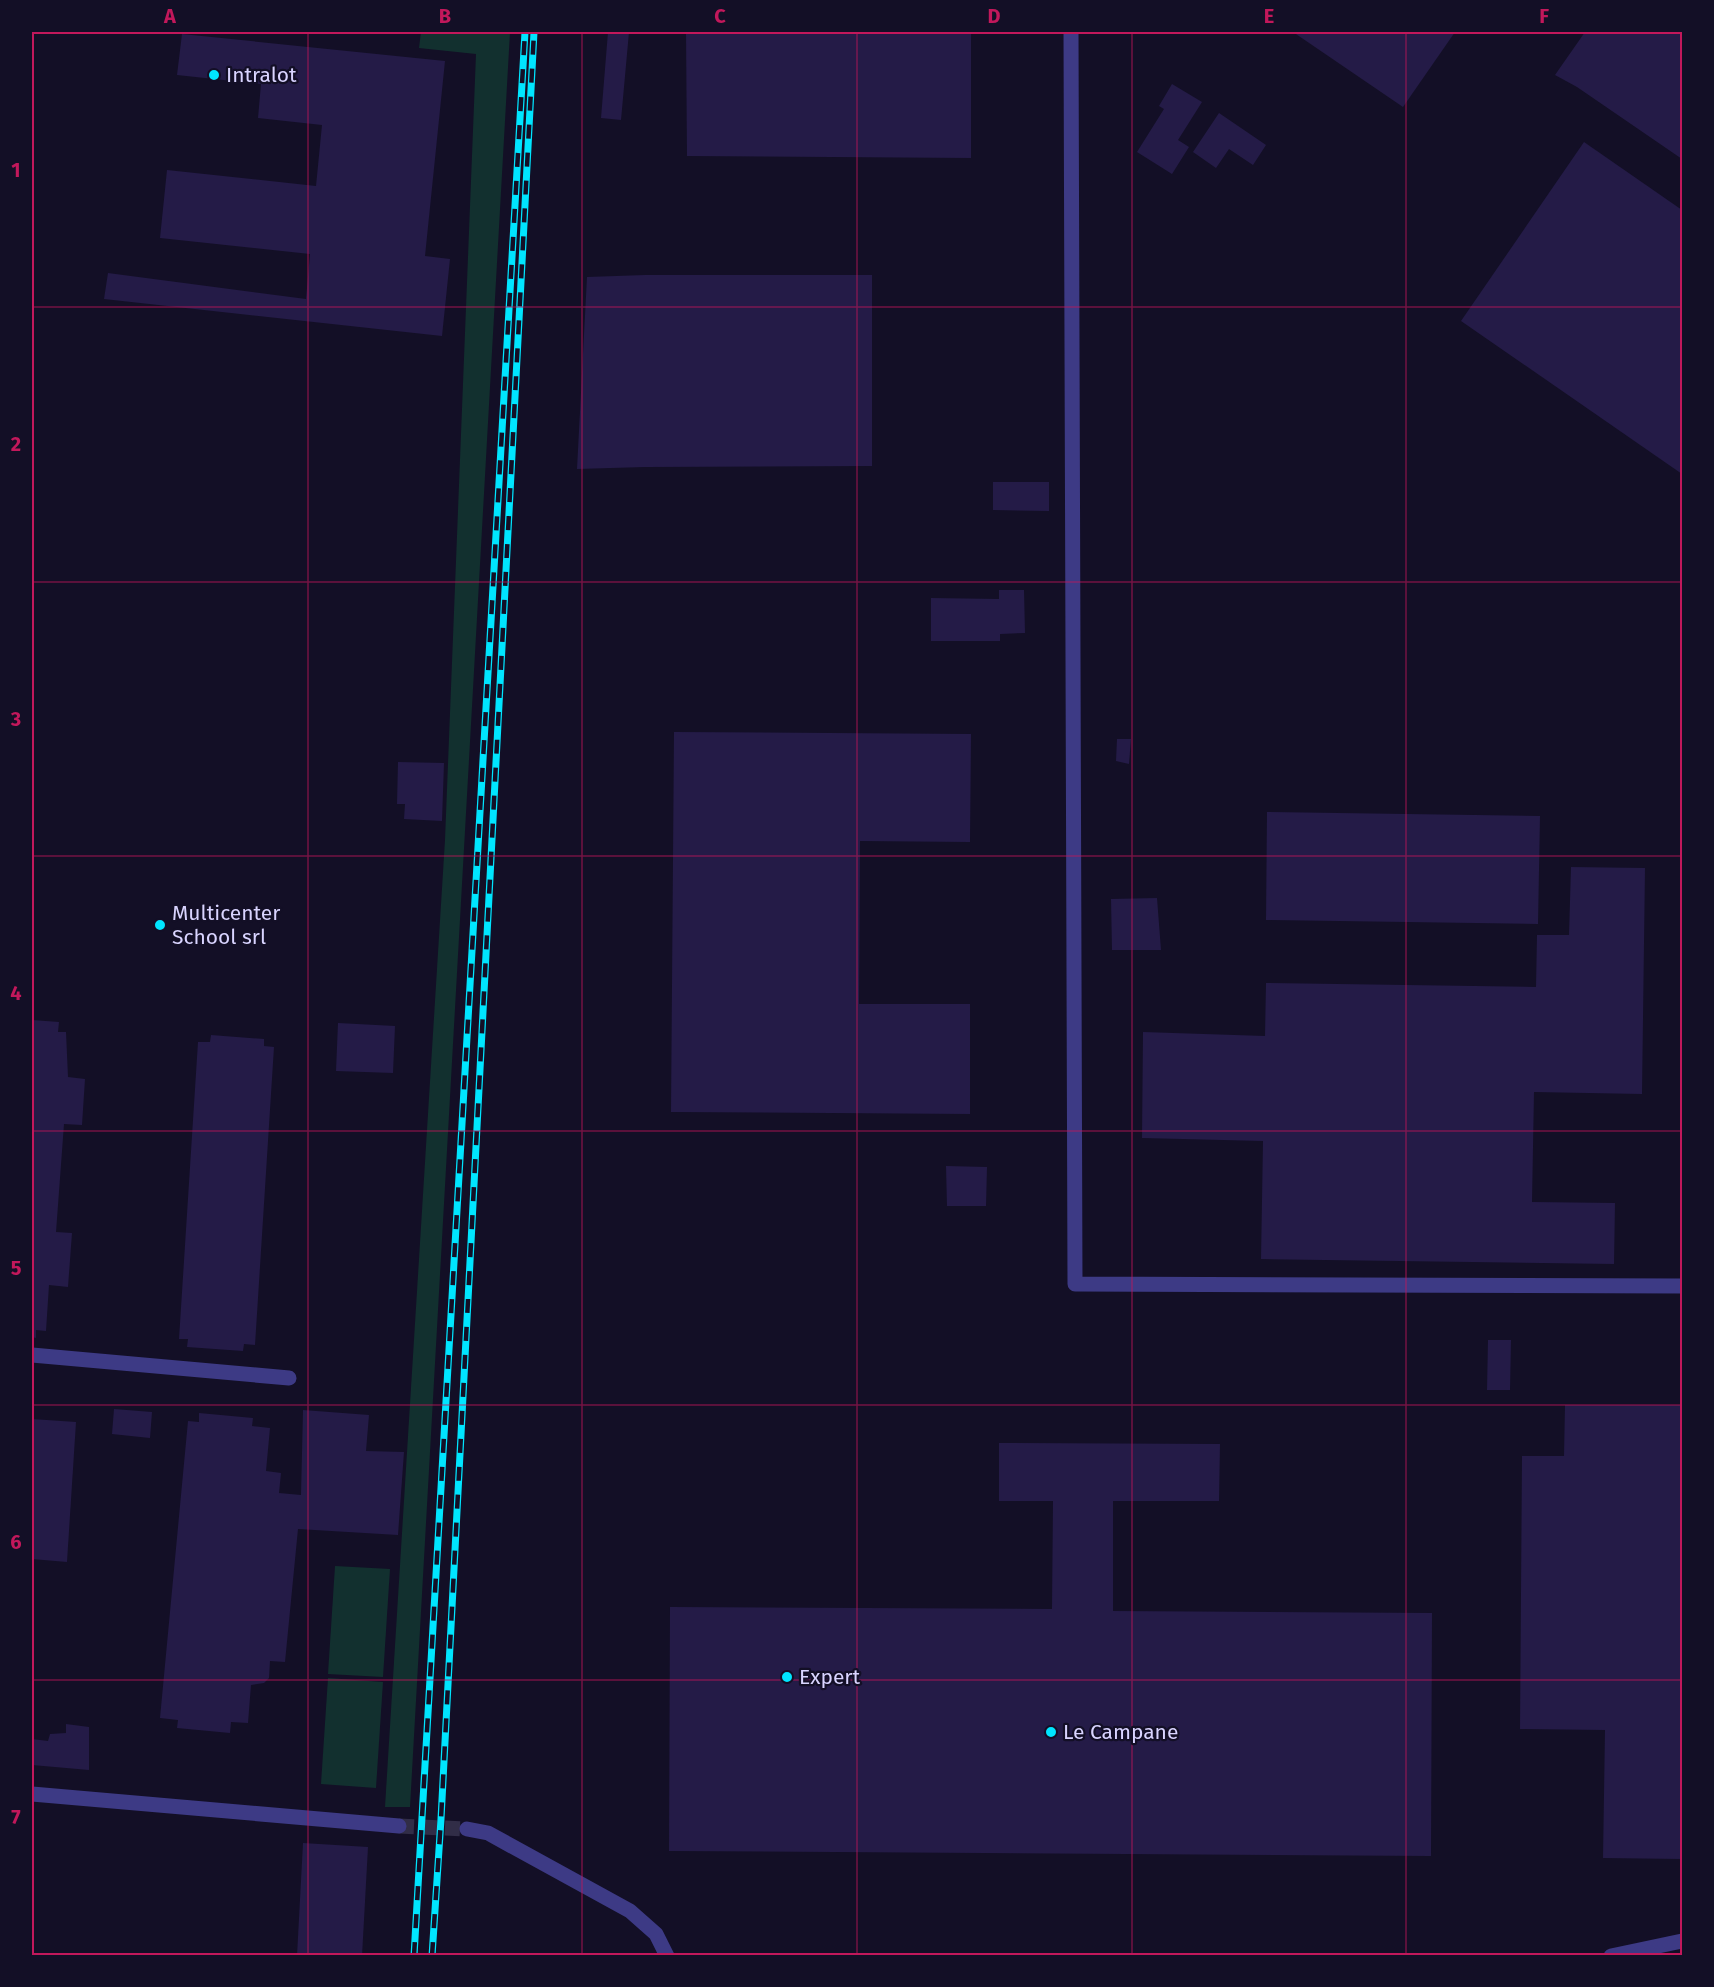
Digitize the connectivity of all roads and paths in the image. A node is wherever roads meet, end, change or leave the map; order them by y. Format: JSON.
{"nodes":[{"id":1,"x":1071,"y":32,"type":"edge"},
{"id":2,"x":1683,"y":1286,"type":"edge"},
{"id":3,"x":32,"y":1355,"type":"edge"},
{"id":4,"x":290,"y":1378,"type":"dead end"},
{"id":5,"x":32,"y":1794,"type":"edge"},
{"id":6,"x":399,"y":1826,"type":"tunnel mouth"},
{"id":7,"x":467,"y":1829,"type":"tunnel mouth"},
{"id":8,"x":1683,"y":1941,"type":"edge"},
{"id":9,"x":667,"y":1956,"type":"edge"},
{"id":10,"x":1611,"y":1956,"type":"edge"}],
"edges":[{"from":1,"to":2,"type":"street"},
{"from":3,"to":4,"type":"street"},
{"from":5,"to":6,"type":"street"},
{"from":7,"to":9,"type":"street"},
{"from":8,"to":10,"type":"street"}]}
